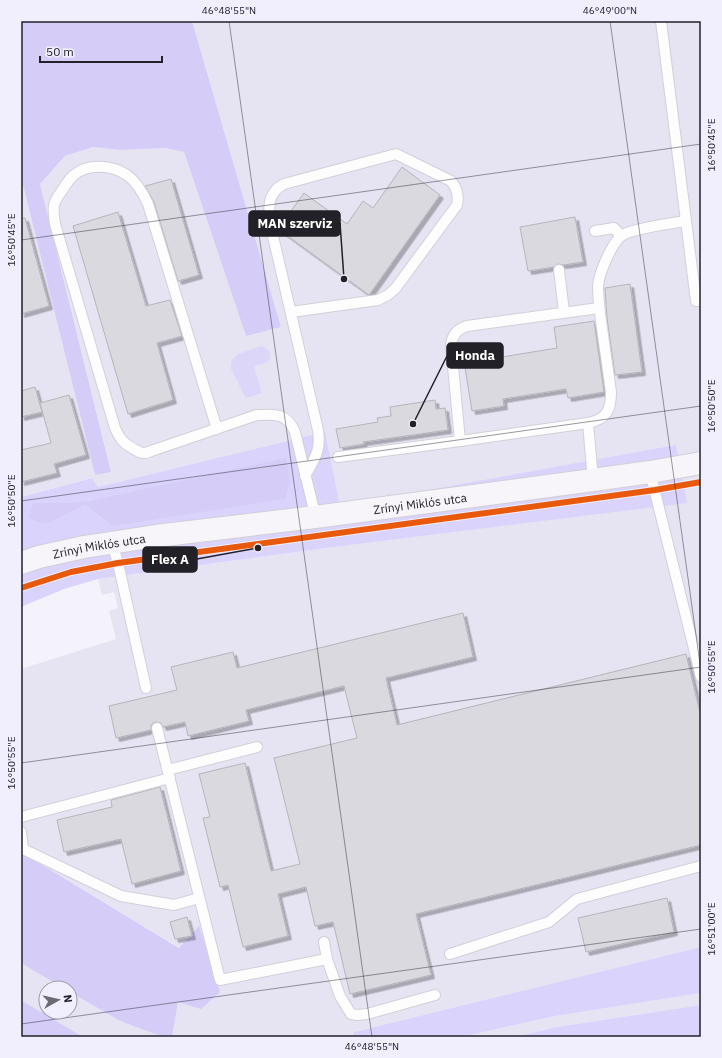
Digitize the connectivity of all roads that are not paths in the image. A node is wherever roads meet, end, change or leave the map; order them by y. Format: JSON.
{"nodes":[{"id":1,"x":661,"y":21,"type":"edge"},
{"id":2,"x":686,"y":221,"type":"junction"},
{"id":3,"x":595,"y":231,"type":"dead end"},
{"id":4,"x":621,"y":236,"type":"junction"},
{"id":5,"x":559,"y":270,"type":"dead end"},
{"id":6,"x":701,"y":301,"type":"edge"},
{"id":7,"x":599,"y":308,"type":"junction"},
{"id":8,"x":291,"y":312,"type":"junction"},
{"id":9,"x":564,"y":312,"type":"junction"},
{"id":10,"x":588,"y":423,"type":"junction"},
{"id":11,"x":217,"y":429,"type":"junction"},
{"id":12,"x":460,"y":441,"type":"junction"},
{"id":13,"x":338,"y":457,"type":"dead end"},
{"id":14,"x":701,"y":463,"type":"edge"},
{"id":15,"x":650,"y":472,"type":"junction"},
{"id":16,"x":305,"y":476,"type":"junction"},
{"id":17,"x":593,"y":480,"type":"junction"},
{"id":18,"x":315,"y":517,"type":"junction"},
{"id":19,"x":112,"y":543,"type":"junction"},
{"id":20,"x":21,"y":563,"type":"edge"},
{"id":21,"x":701,"y":677,"type":"edge"},
{"id":22,"x":146,"y":688,"type":"dead end"},
{"id":23,"x":157,"y":728,"type":"dead end"},
{"id":24,"x":257,"y":747,"type":"dead end"},
{"id":25,"x":169,"y":774,"type":"junction"},
{"id":26,"x":21,"y":817,"type":"edge"},
{"id":27,"x":21,"y":832,"type":"edge"},
{"id":28,"x":701,"y":866,"type":"edge"},
{"id":29,"x":200,"y":898,"type":"junction"},
{"id":30,"x":324,"y":942,"type":"dead end"},
{"id":31,"x":450,"y":954,"type":"dead end"},
{"id":32,"x":327,"y":959,"type":"junction"},
{"id":33,"x":436,"y":995,"type":"dead end"}],
"edges":[{"from":1,"to":2,"type":"lane"},
{"from":2,"to":4,"type":"lane"},
{"from":2,"to":6,"type":"lane"},
{"from":3,"to":4,"type":"lane"},
{"from":4,"to":7,"type":"lane"},
{"from":5,"to":9,"type":"lane"},
{"from":7,"to":9,"type":"lane"},
{"from":7,"to":10,"type":"lane"},
{"from":8,"to":8,"type":"lane"},
{"from":8,"to":16,"type":"lane"},
{"from":9,"to":12,"type":"lane"},
{"from":10,"to":12,"type":"lane"},
{"from":10,"to":17,"type":"lane"},
{"from":11,"to":11,"type":"lane"},
{"from":11,"to":16,"type":"lane"},
{"from":12,"to":13,"type":"lane"},
{"from":14,"to":15,"type":"main road","name":"Zrínyi Miklós utca"},
{"from":15,"to":17,"type":"main road","name":"Zrínyi Miklós utca"},
{"from":15,"to":21,"type":"lane"},
{"from":16,"to":18,"type":"lane"},
{"from":17,"to":18,"type":"main road","name":"Zrínyi Miklós utca"},
{"from":18,"to":19,"type":"main road","name":"Zrínyi Miklós utca"},
{"from":19,"to":20,"type":"main road","name":"Zrínyi Miklós utca"},
{"from":19,"to":22,"type":"lane"},
{"from":23,"to":25,"type":"lane"},
{"from":24,"to":25,"type":"lane"},
{"from":25,"to":26,"type":"lane"},
{"from":25,"to":29,"type":"lane"},
{"from":27,"to":29,"type":"lane"},
{"from":28,"to":31,"type":"lane"},
{"from":29,"to":32,"type":"lane"},
{"from":30,"to":32,"type":"lane"},
{"from":32,"to":33,"type":"lane"}]}
